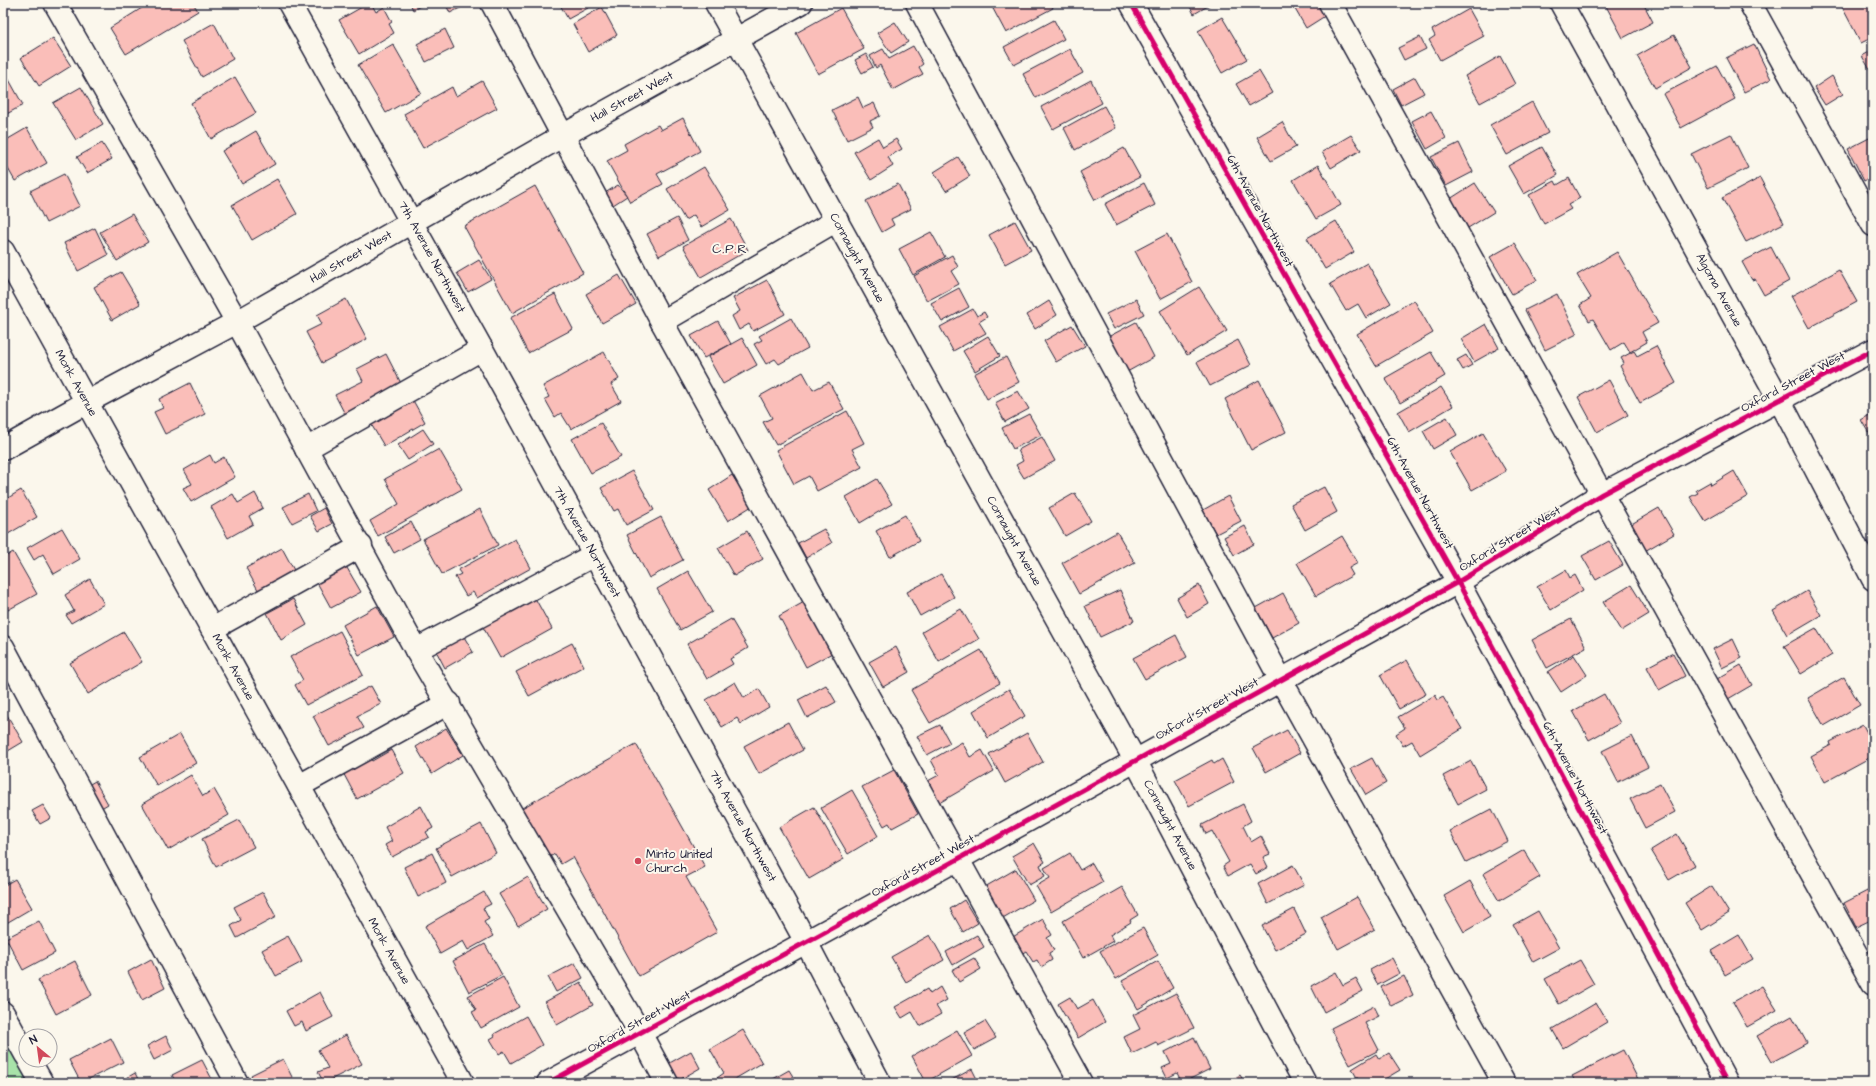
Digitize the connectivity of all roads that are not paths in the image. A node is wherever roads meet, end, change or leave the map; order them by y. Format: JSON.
{"nodes":[{"id":1,"x":55,"y":3,"type":"edge"},
{"id":2,"x":289,"y":3,"type":"edge"},
{"id":3,"x":492,"y":3,"type":"edge"},
{"id":4,"x":716,"y":3,"type":"edge"},
{"id":5,"x":801,"y":3,"type":"edge"},
{"id":6,"x":917,"y":3,"type":"edge"},
{"id":7,"x":1132,"y":3,"type":"edge"},
{"id":8,"x":1330,"y":3,"type":"edge"},
{"id":9,"x":1561,"y":3,"type":"edge"},
{"id":10,"x":1750,"y":3,"type":"edge"},
{"id":11,"x":737,"y":39,"type":"junction"},
{"id":12,"x":564,"y":135,"type":"junction"},
{"id":13,"x":837,"y":220,"type":"junction"},
{"id":14,"x":413,"y":222,"type":"junction"},
{"id":15,"x":1873,"y":225,"type":"edge"},
{"id":16,"x":3,"y":251,"type":"edge"},
{"id":17,"x":237,"y":322,"type":"junction"},
{"id":18,"x":662,"y":322,"type":"junction"},
{"id":19,"x":482,"y":349,"type":"junction"},
{"id":20,"x":1873,"y":350,"type":"edge"},
{"id":21,"x":1780,"y":401,"type":"junction"},
{"id":22,"x":86,"y":402,"type":"junction"},
{"id":23,"x":3,"y":449,"type":"edge"},
{"id":24,"x":306,"y":449,"type":"junction"},
{"id":25,"x":1602,"y":494,"type":"junction"},
{"id":26,"x":361,"y":546,"type":"junction"},
{"id":27,"x":594,"y":555,"type":"junction"},
{"id":28,"x":1873,"y":579,"type":"edge"},
{"id":29,"x":1458,"y":582,"type":"junction"},
{"id":30,"x":212,"y":629,"type":"junction"},
{"id":31,"x":3,"y":647,"type":"edge"},
{"id":32,"x":416,"y":650,"type":"junction"},
{"id":33,"x":1281,"y":680,"type":"junction"},
{"id":34,"x":448,"y":703,"type":"junction"},
{"id":35,"x":1135,"y":760,"type":"junction"},
{"id":36,"x":299,"y":786,"type":"junction"},
{"id":37,"x":958,"y":859,"type":"junction"},
{"id":38,"x":806,"y":942,"type":"junction"},
{"id":39,"x":1873,"y":984,"type":"edge"},
{"id":40,"x":3,"y":1013,"type":"edge"},
{"id":41,"x":640,"y":1033,"type":"junction"},
{"id":42,"x":18,"y":1040,"type":"edge"},
{"id":43,"x":34,"y":1068,"type":"edge"},
{"id":44,"x":42,"y":1083,"type":"edge"},
{"id":45,"x":237,"y":1083,"type":"edge"},
{"id":46,"x":463,"y":1083,"type":"edge"},
{"id":47,"x":548,"y":1083,"type":"edge"},
{"id":48,"x":667,"y":1083,"type":"edge"},
{"id":49,"x":880,"y":1083,"type":"edge"},
{"id":50,"x":1081,"y":1083,"type":"edge"},
{"id":51,"x":1305,"y":1083,"type":"edge"},
{"id":52,"x":1504,"y":1083,"type":"edge"},
{"id":53,"x":1727,"y":1083,"type":"edge"}],
"edges":[{"from":1,"to":17,"type":"street"},
{"from":2,"to":14,"type":"street","name":"7th Avenue Northwest"},
{"from":3,"to":12,"type":"street"},
{"from":4,"to":11,"type":"street","name":"Connaught Avenue"},
{"from":5,"to":11,"type":"street","name":"Hall Street West"},
{"from":6,"to":33,"type":"street"},
{"from":7,"to":29,"type":"street","name":"6th Avenue Northwest"},
{"from":8,"to":25,"type":"street"},
{"from":9,"to":21,"type":"street","name":"Algoma Avenue"},
{"from":10,"to":15,"type":"street"},
{"from":11,"to":12,"type":"street","name":"Hall Street West"},
{"from":11,"to":13,"type":"street","name":"Connaught Avenue"},
{"from":12,"to":14,"type":"street","name":"Hall Street West"},
{"from":12,"to":18,"type":"street"},
{"from":13,"to":18,"type":"street"},
{"from":13,"to":35,"type":"street","name":"Connaught Avenue"},
{"from":14,"to":17,"type":"street","name":"Hall Street West"},
{"from":14,"to":19,"type":"street","name":"7th Avenue Northwest"},
{"from":16,"to":22,"type":"street","name":"Monk Avenue"},
{"from":17,"to":22,"type":"street","name":"Hall Street West"},
{"from":17,"to":24,"type":"street"},
{"from":18,"to":37,"type":"street"},
{"from":19,"to":24,"type":"street"},
{"from":19,"to":27,"type":"street","name":"7th Avenue Northwest"},
{"from":20,"to":21,"type":"street","name":"Oxford Street West"},
{"from":21,"to":25,"type":"street","name":"Oxford Street West"},
{"from":21,"to":28,"type":"street","name":"Algoma Avenue"},
{"from":22,"to":23,"type":"street","name":"Hall Street West"},
{"from":22,"to":30,"type":"street","name":"Monk Avenue"},
{"from":24,"to":26,"type":"street"},
{"from":25,"to":29,"type":"street","name":"Oxford Street West"},
{"from":25,"to":39,"type":"street"},
{"from":26,"to":30,"type":"street"},
{"from":26,"to":32,"type":"street"},
{"from":27,"to":32,"type":"street"},
{"from":27,"to":38,"type":"street","name":"7th Avenue Northwest"},
{"from":29,"to":33,"type":"street","name":"Oxford Street West"},
{"from":29,"to":53,"type":"street","name":"6th Avenue Northwest"},
{"from":30,"to":36,"type":"street","name":"Monk Avenue"},
{"from":31,"to":45,"type":"street"},
{"from":32,"to":34,"type":"street"},
{"from":33,"to":35,"type":"street","name":"Oxford Street West"},
{"from":33,"to":52,"type":"street"},
{"from":34,"to":36,"type":"street"},
{"from":34,"to":41,"type":"street"},
{"from":35,"to":37,"type":"street","name":"Oxford Street West"},
{"from":35,"to":51,"type":"street","name":"Connaught Avenue"},
{"from":36,"to":46,"type":"street","name":"Monk Avenue"},
{"from":37,"to":38,"type":"street","name":"Oxford Street West"},
{"from":37,"to":50,"type":"street"},
{"from":38,"to":41,"type":"street","name":"Oxford Street West"},
{"from":38,"to":49,"type":"street","name":"7th Avenue Northwest"},
{"from":40,"to":42,"type":"street"},
{"from":41,"to":47,"type":"street","name":"Oxford Street West"},
{"from":41,"to":48,"type":"street"},
{"from":43,"to":44,"type":"street"}]}
